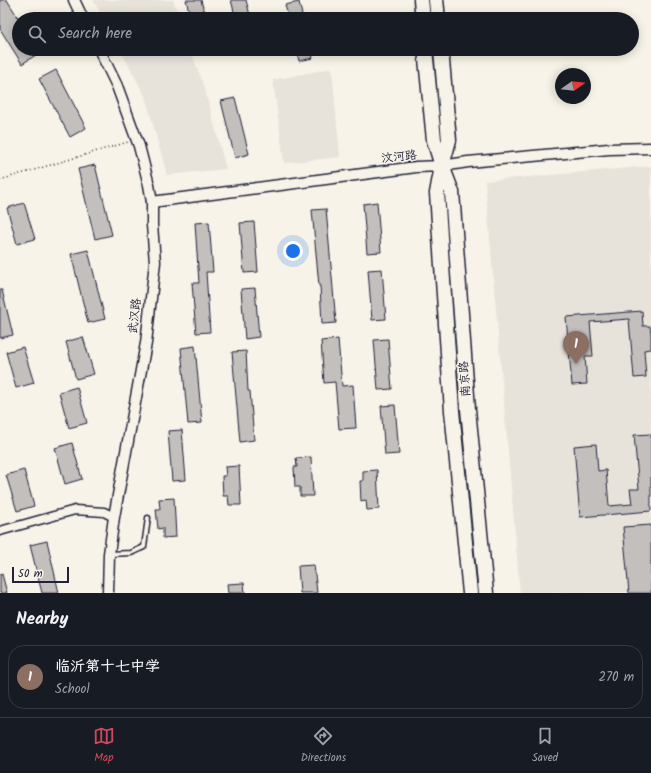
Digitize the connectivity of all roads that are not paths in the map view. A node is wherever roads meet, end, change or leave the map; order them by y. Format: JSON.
{"nodes":[{"id":1,"x":74,"y":0,"type":"edge"},
{"id":2,"x":421,"y":0,"type":"edge"},
{"id":3,"x":436,"y":0,"type":"edge"},
{"id":4,"x":80,"y":12,"type":"edge"},
{"id":5,"x":422,"y":12,"type":"edge"},
{"id":6,"x":437,"y":12,"type":"edge"},
{"id":7,"x":102,"y":56,"type":"edge"},
{"id":8,"x":426,"y":56,"type":"edge"},
{"id":9,"x":442,"y":56,"type":"edge"},
{"id":10,"x":651,"y":148,"type":"edge"},
{"id":11,"x":442,"y":166,"type":"junction"},
{"id":12,"x":152,"y":202,"type":"junction"},
{"id":13,"x":114,"y":517,"type":"junction"},
{"id":14,"x":148,"y":518,"type":"dead end"},
{"id":15,"x":0,"y":531,"type":"edge"},
{"id":16,"x":109,"y":554,"type":"junction"},
{"id":17,"x":467,"y":561,"type":"junction"},
{"id":18,"x":108,"y":593,"type":"edge"},
{"id":19,"x":463,"y":593,"type":"edge"},
{"id":20,"x":470,"y":593,"type":"edge"},
{"id":21,"x":486,"y":593,"type":"edge"}],
"edges":[{"from":1,"to":4,"type":"street"},
{"from":2,"to":5,"type":"highway"},
{"from":3,"to":6,"type":"highway"},
{"from":7,"to":12,"type":"street","name":"武汉路"},
{"from":8,"to":11,"type":"highway","name":"南京路"},
{"from":9,"to":11,"type":"highway","name":"南京路"},
{"from":10,"to":11,"type":"street","name":"汶河路"},
{"from":11,"to":12,"type":"street","name":"汶河路"},
{"from":11,"to":17,"type":"highway","name":"南京路"},
{"from":11,"to":21,"type":"highway","name":"南京路"},
{"from":12,"to":13,"type":"street","name":"武汉路"},
{"from":13,"to":15,"type":"street"},
{"from":13,"to":16,"type":"street","name":"武汉路"},
{"from":14,"to":16,"type":"lane"},
{"from":16,"to":18,"type":"street","name":"武汉路"},
{"from":17,"to":19,"type":"highway"},
{"from":17,"to":20,"type":"highway","name":"南京路"}]}
